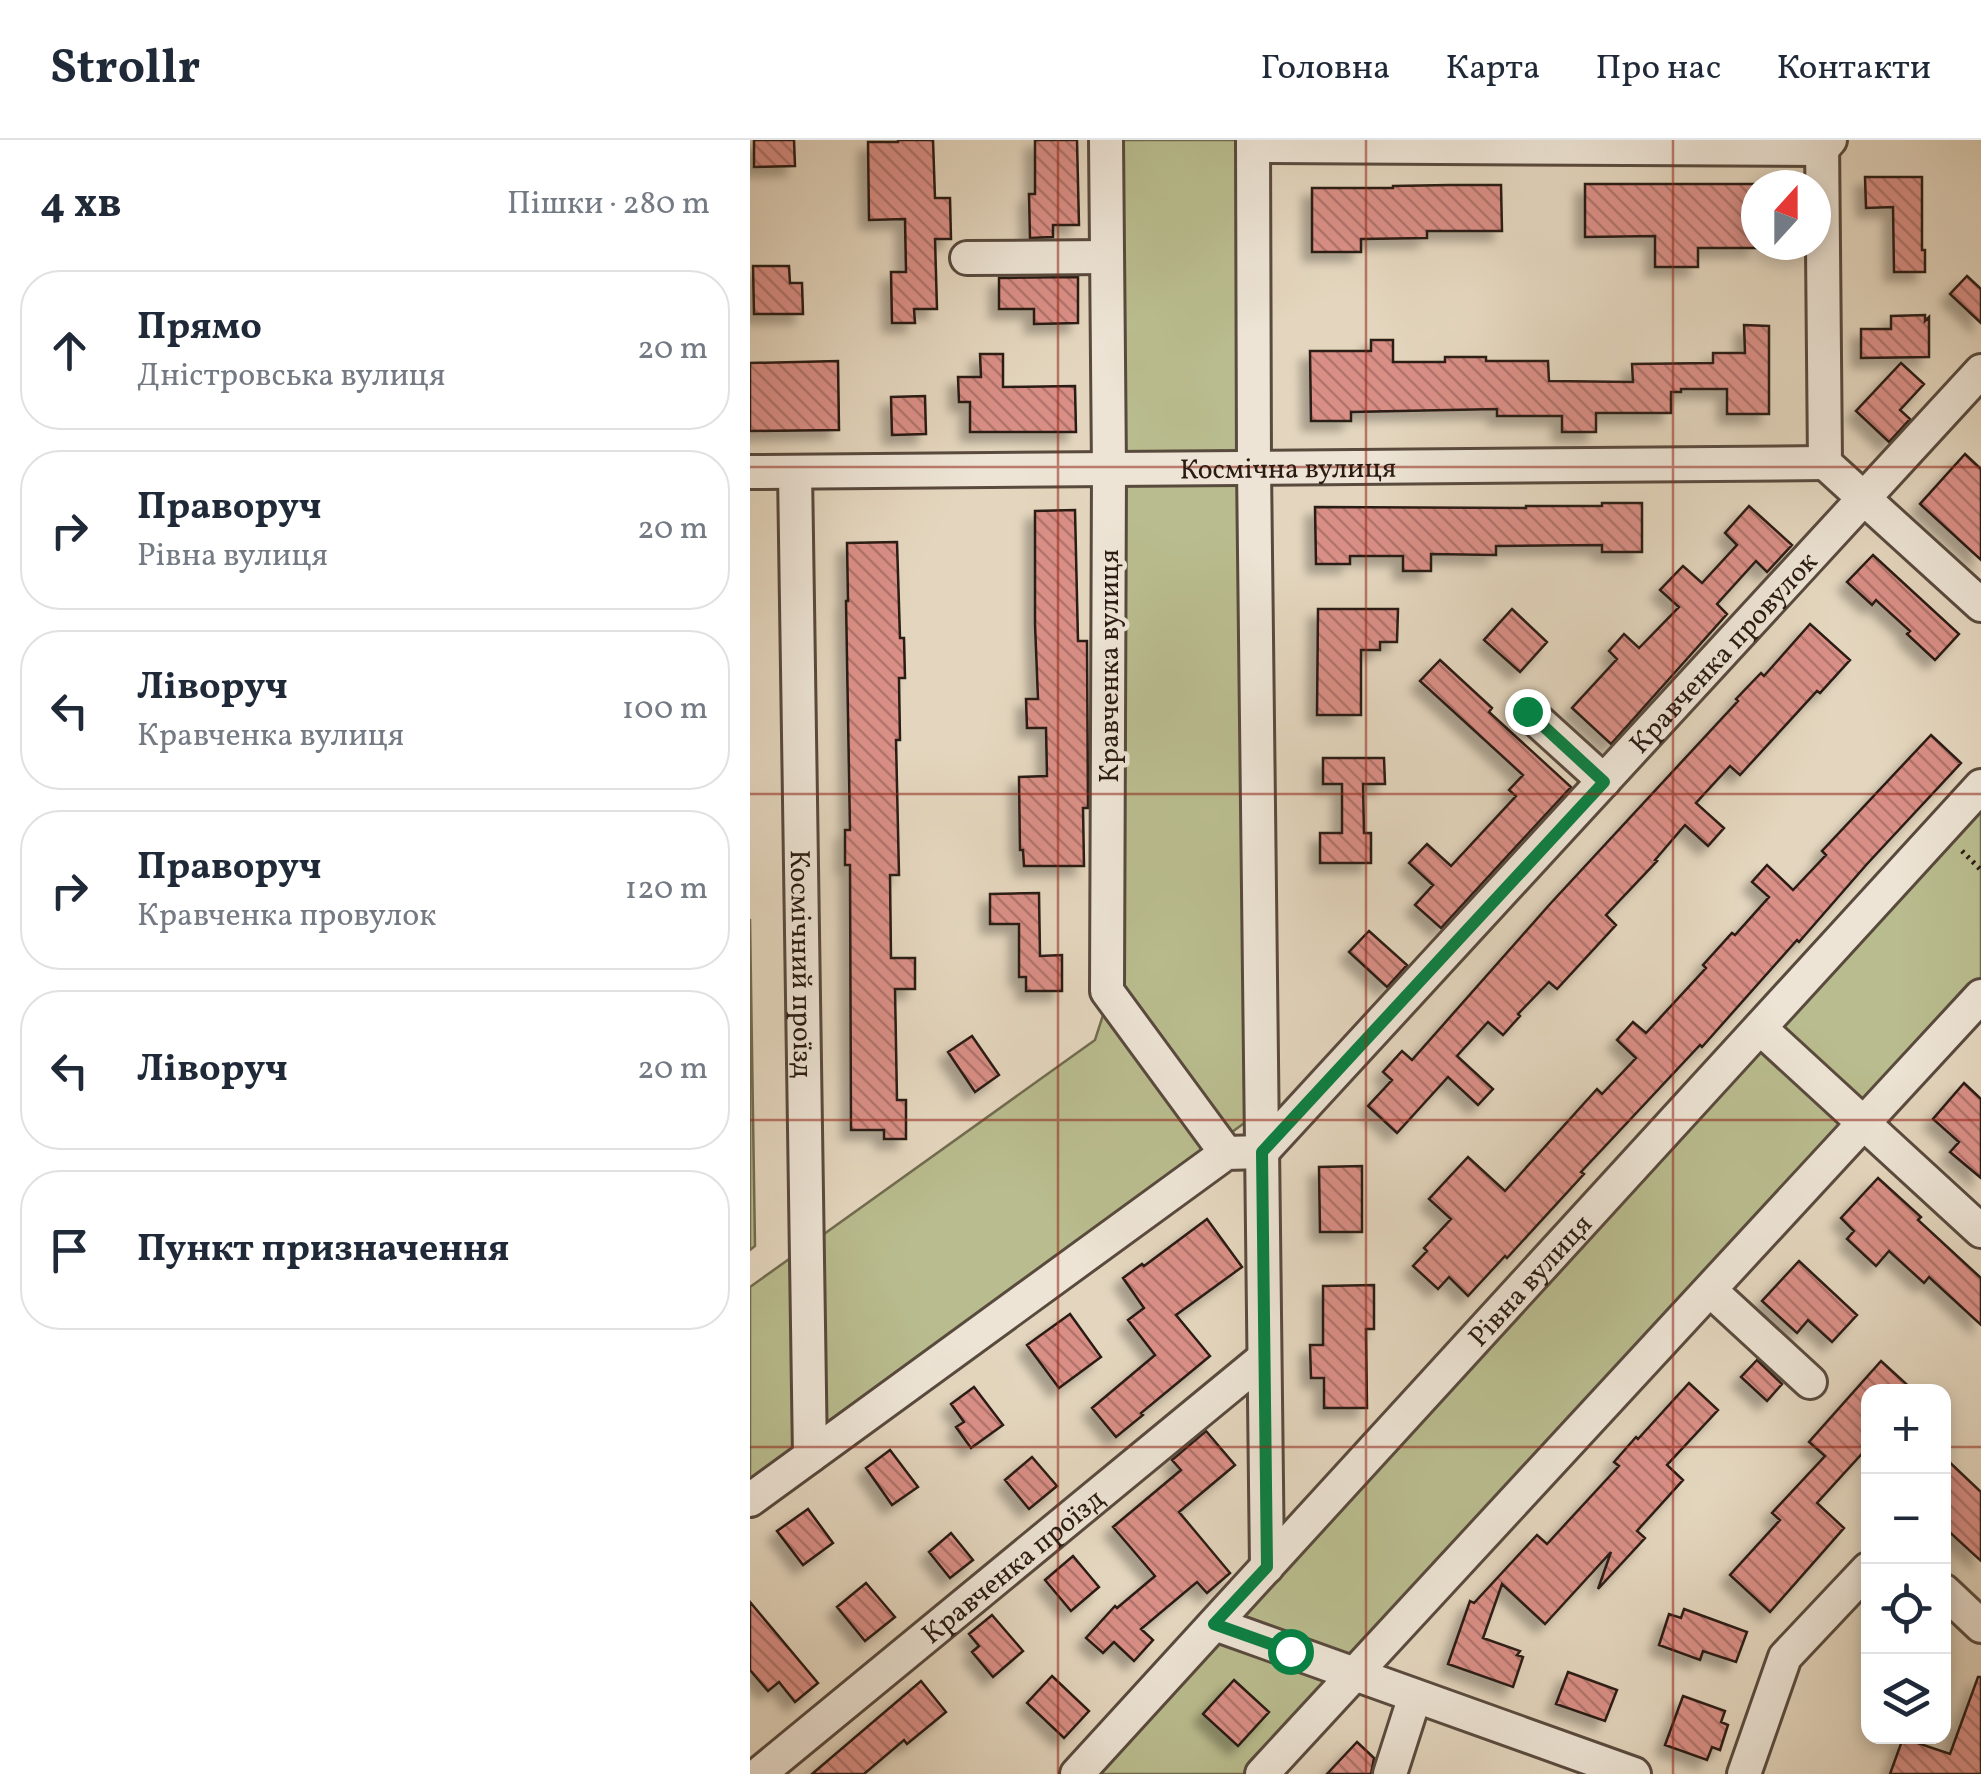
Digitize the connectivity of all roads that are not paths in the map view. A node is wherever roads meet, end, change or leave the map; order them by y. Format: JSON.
{"nodes":[{"id":1,"x":1106,"y":140,"type":"edge"},
{"id":2,"x":1253,"y":143,"type":"edge"},
{"id":3,"x":1825,"y":143,"type":"edge"},
{"id":4,"x":1552,"y":144,"type":"edge"},
{"id":5,"x":1107,"y":257,"type":"junction"},
{"id":6,"x":966,"y":258,"type":"dead end"},
{"id":7,"x":1981,"y":372,"type":"edge"},
{"id":8,"x":1825,"y":463,"type":"junction"},
{"id":9,"x":1254,"y":468,"type":"junction"},
{"id":10,"x":1109,"y":469,"type":"junction"},
{"id":11,"x":750,"y":472,"type":"edge"},
{"id":12,"x":794,"y":472,"type":"junction"},
{"id":13,"x":1864,"y":498,"type":"junction"},
{"id":14,"x":1981,"y":604,"type":"edge"},
{"id":15,"x":1527,"y":711,"type":"dead end"},
{"id":16,"x":1604,"y":782,"type":"junction"},
{"id":17,"x":1981,"y":786,"type":"edge"},
{"id":18,"x":1981,"y":996,"type":"edge"},
{"id":19,"x":1760,"y":1028,"type":"junction"},
{"id":20,"x":1864,"y":1124,"type":"junction"},
{"id":21,"x":1226,"y":1152,"type":"junction"},
{"id":22,"x":1262,"y":1152,"type":"junction"},
{"id":23,"x":1981,"y":1231,"type":"edge"},
{"id":24,"x":1710,"y":1290,"type":"junction"},
{"id":25,"x":1264,"y":1358,"type":"junction"},
{"id":26,"x":1810,"y":1382,"type":"dead end"},
{"id":27,"x":810,"y":1456,"type":"junction"},
{"id":28,"x":750,"y":1500,"type":"edge"},
{"id":29,"x":1267,"y":1567,"type":"junction"},
{"id":30,"x":1861,"y":1577,"type":"edge"},
{"id":31,"x":1951,"y":1597,"type":"edge"},
{"id":32,"x":1214,"y":1624,"type":"junction"},
{"id":33,"x":1981,"y":1626,"type":"edge"},
{"id":34,"x":1354,"y":1674,"type":"junction"},
{"id":35,"x":1415,"y":1696,"type":"junction"},
{"id":36,"x":1547,"y":1759,"type":"edge"},
{"id":37,"x":759,"y":1774,"type":"edge"},
{"id":38,"x":1077,"y":1774,"type":"edge"},
{"id":39,"x":1262,"y":1774,"type":"edge"},
{"id":40,"x":1390,"y":1774,"type":"edge"},
{"id":41,"x":1634,"y":1774,"type":"edge"},
{"id":42,"x":1744,"y":1774,"type":"edge"}],
"edges":[{"from":1,"to":5,"type":"street","name":"Кравченка вулиця"},
{"from":2,"to":4,"type":"street"},
{"from":2,"to":9,"type":"street"},
{"from":3,"to":4,"type":"street"},
{"from":3,"to":8,"type":"street"},
{"from":5,"to":6,"type":"street"},
{"from":5,"to":10,"type":"street","name":"Кравченка вулиця"},
{"from":7,"to":13,"type":"street","name":"Кравченка провулок"},
{"from":8,"to":9,"type":"street","name":"Космічна вулиця"},
{"from":8,"to":13,"type":"street"},
{"from":9,"to":10,"type":"street","name":"Космічна вулиця"},
{"from":9,"to":22,"type":"street"},
{"from":10,"to":12,"type":"street","name":"Космічна вулиця"},
{"from":10,"to":21,"type":"street","name":"Кравченка вулиця"},
{"from":11,"to":12,"type":"street","name":"Космічна вулиця"},
{"from":12,"to":27,"type":"street","name":"Космічний проїзд"},
{"from":13,"to":14,"type":"street"},
{"from":13,"to":16,"type":"street","name":"Кравченка провулок"},
{"from":15,"to":16,"type":"street"},
{"from":16,"to":22,"type":"street","name":"Кравченка провулок"},
{"from":17,"to":19,"type":"street","name":"Рівна вулиця"},
{"from":18,"to":20,"type":"street"},
{"from":19,"to":20,"type":"street"},
{"from":19,"to":29,"type":"street","name":"Рівна вулиця"},
{"from":20,"to":23,"type":"street"},
{"from":20,"to":24,"type":"street"},
{"from":21,"to":22,"type":"street"},
{"from":21,"to":27,"type":"street"},
{"from":22,"to":25,"type":"street"},
{"from":24,"to":26,"type":"street"},
{"from":24,"to":34,"type":"street"},
{"from":25,"to":29,"type":"street"},
{"from":25,"to":37,"type":"street","name":"Кравченка проїзд"},
{"from":27,"to":28,"type":"street"},
{"from":29,"to":32,"type":"street","name":"Рівна вулиця"},
{"from":30,"to":42,"type":"street"},
{"from":31,"to":33,"type":"street"},
{"from":32,"to":34,"type":"street"},
{"from":32,"to":38,"type":"street","name":"Рівна вулиця"},
{"from":34,"to":35,"type":"street"},
{"from":34,"to":39,"type":"street"},
{"from":35,"to":36,"type":"street"},
{"from":35,"to":40,"type":"street"},
{"from":36,"to":41,"type":"street"}]}
